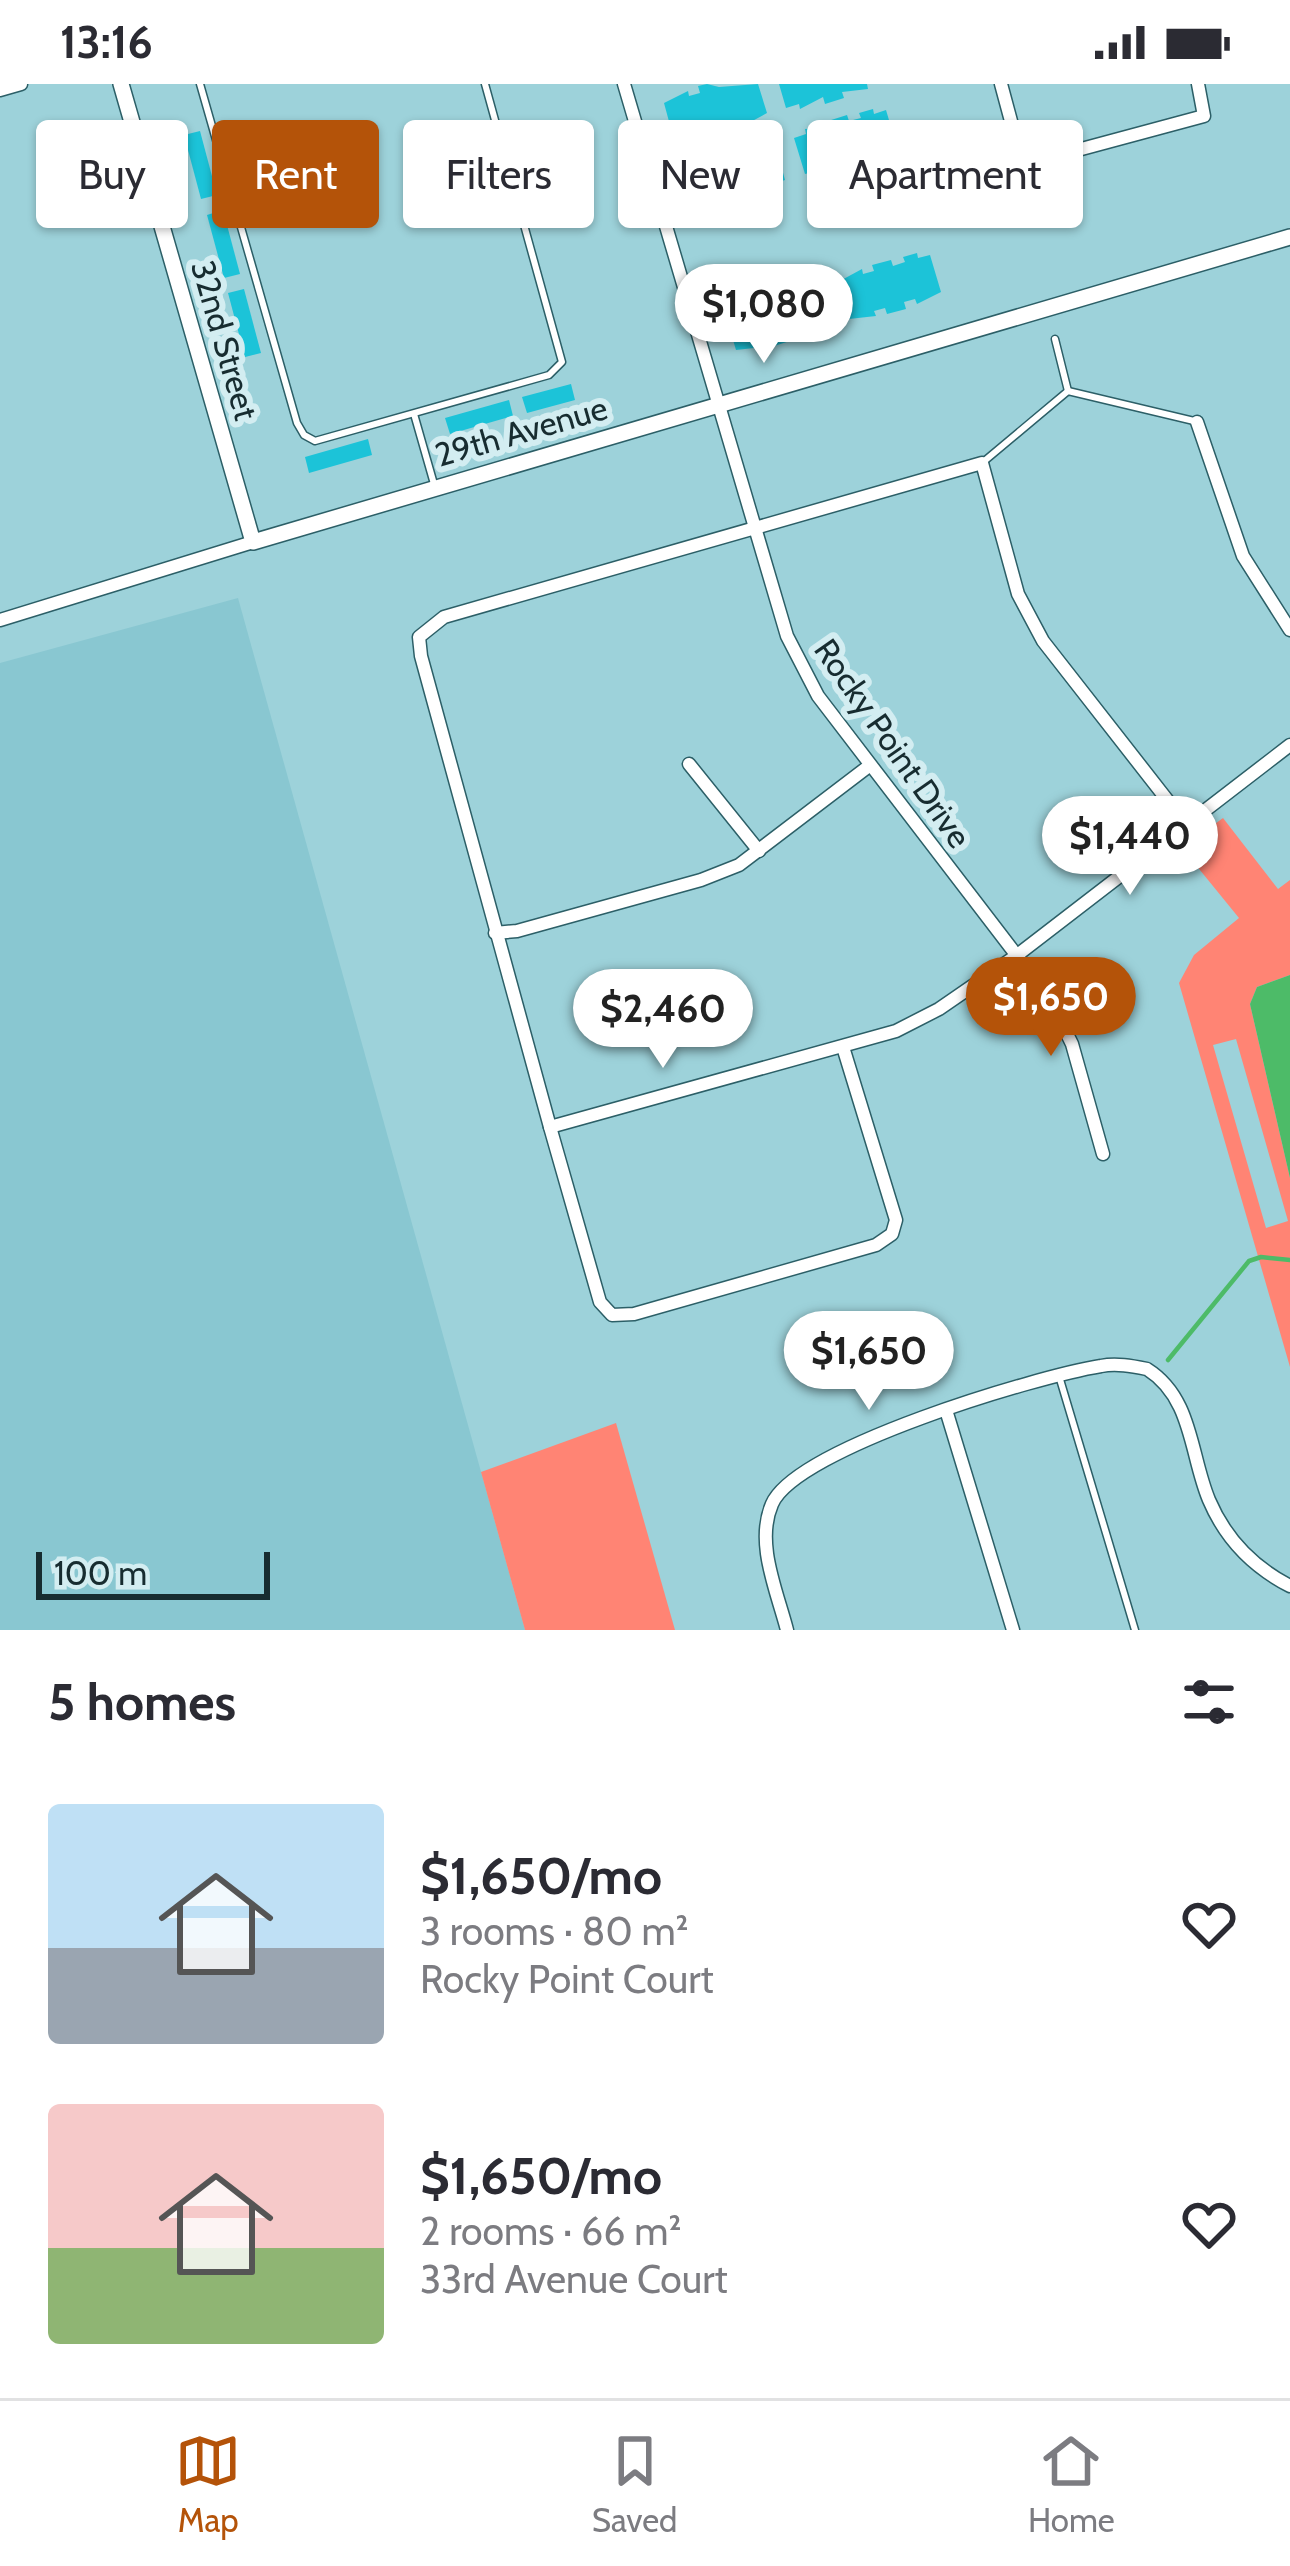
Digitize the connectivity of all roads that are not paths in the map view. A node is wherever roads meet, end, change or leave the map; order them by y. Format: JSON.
{"nodes":[{"id":1,"x":21,"y":84,"type":"edge"},
{"id":2,"x":121,"y":84,"type":"edge"},
{"id":3,"x":200,"y":84,"type":"edge"},
{"id":4,"x":485,"y":84,"type":"edge"},
{"id":5,"x":624,"y":84,"type":"edge"},
{"id":6,"x":1001,"y":84,"type":"edge"},
{"id":7,"x":1198,"y":84,"type":"edge"},
{"id":8,"x":0,"y":90,"type":"edge"},
{"id":9,"x":1290,"y":237,"type":"edge"},
{"id":10,"x":1055,"y":339,"type":"dead end"},
{"id":11,"x":1068,"y":391,"type":"junction"},
{"id":12,"x":717,"y":406,"type":"junction"},
{"id":13,"x":414,"y":414,"type":"junction"},
{"id":14,"x":1197,"y":422,"type":"joint"},
{"id":15,"x":982,"y":463,"type":"junction"},
{"id":16,"x":435,"y":487,"type":"junction"},
{"id":17,"x":753,"y":529,"type":"junction"},
{"id":18,"x":253,"y":542,"type":"junction"},
{"id":19,"x":0,"y":620,"type":"edge"},
{"id":20,"x":1290,"y":630,"type":"edge"},
{"id":21,"x":1290,"y":745,"type":"edge"},
{"id":22,"x":689,"y":764,"type":"dead end"},
{"id":23,"x":869,"y":766,"type":"junction"},
{"id":24,"x":1186,"y":824,"type":"junction"},
{"id":25,"x":759,"y":851,"type":"junction"},
{"id":26,"x":495,"y":933,"type":"junction"},
{"id":27,"x":1016,"y":956,"type":"junction"},
{"id":28,"x":843,"y":1047,"type":"junction"},
{"id":29,"x":550,"y":1127,"type":"junction"},
{"id":30,"x":1102,"y":1154,"type":"dead end"},
{"id":31,"x":1060,"y":1376,"type":"junction"},
{"id":32,"x":946,"y":1410,"type":"junction"},
{"id":33,"x":1290,"y":1586,"type":"edge"},
{"id":34,"x":788,"y":1630,"type":"edge"},
{"id":35,"x":1013,"y":1630,"type":"edge"},
{"id":36,"x":1135,"y":1630,"type":"edge"}],
"edges":[{"from":1,"to":8,"type":"street"},
{"from":2,"to":18,"type":"street","name":"32nd Street"},
{"from":3,"to":13,"type":"lane"},
{"from":4,"to":13,"type":"lane"},
{"from":5,"to":12,"type":"street","name":"Rocky Point Drive"},
{"from":6,"to":7,"type":"street"},
{"from":9,"to":12,"type":"street","name":"29th Avenue"},
{"from":10,"to":11,"type":"lane"},
{"from":11,"to":14,"type":"lane"},
{"from":11,"to":15,"type":"lane"},
{"from":12,"to":16,"type":"street","name":"29th Avenue"},
{"from":12,"to":17,"type":"street","name":"Rocky Point Drive"},
{"from":13,"to":16,"type":"lane"},
{"from":14,"to":20,"type":"street"},
{"from":15,"to":17,"type":"street"},
{"from":15,"to":24,"type":"street"},
{"from":16,"to":18,"type":"street","name":"29th Avenue"},
{"from":17,"to":23,"type":"street","name":"Rocky Point Drive"},
{"from":17,"to":26,"type":"street"},
{"from":18,"to":19,"type":"street"},
{"from":21,"to":24,"type":"street"},
{"from":22,"to":25,"type":"street"},
{"from":23,"to":25,"type":"street"},
{"from":23,"to":27,"type":"street","name":"Rocky Point Drive"},
{"from":24,"to":27,"type":"street"},
{"from":25,"to":26,"type":"street"},
{"from":26,"to":29,"type":"street"},
{"from":27,"to":28,"type":"street"},
{"from":27,"to":30,"type":"street","name":"Rocky Point Drive"},
{"from":28,"to":29,"type":"street"},
{"from":28,"to":29,"type":"street"},
{"from":31,"to":32,"type":"street"},
{"from":31,"to":33,"type":"street"},
{"from":31,"to":36,"type":"lane"},
{"from":32,"to":34,"type":"street"},
{"from":32,"to":35,"type":"street"}]}
